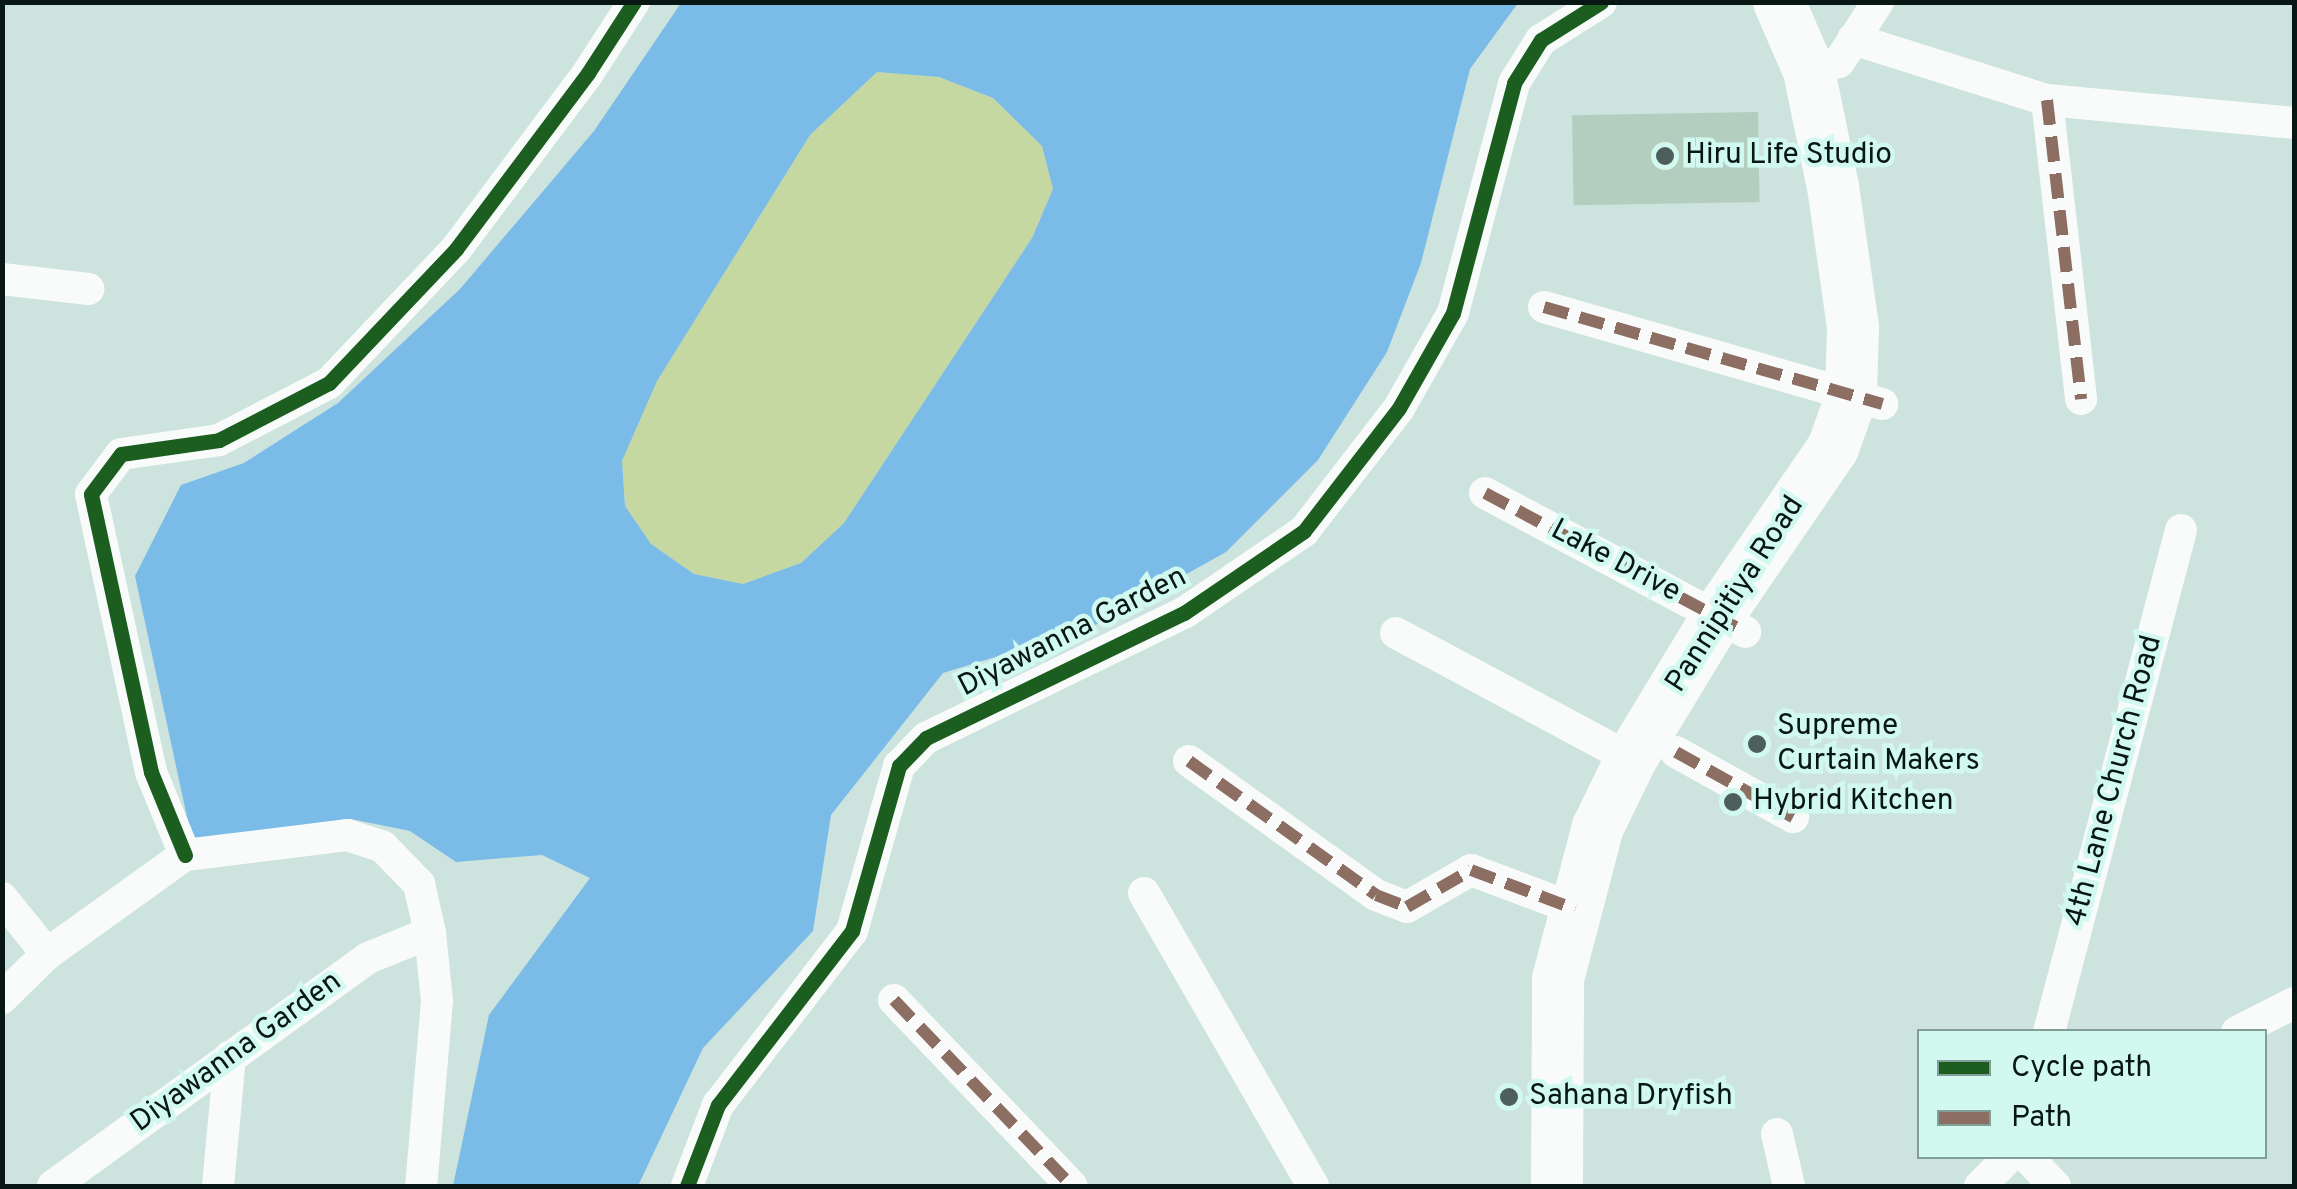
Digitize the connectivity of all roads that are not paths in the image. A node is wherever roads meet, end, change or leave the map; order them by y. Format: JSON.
{"nodes":[{"id":1,"x":634,"y":2,"type":"edge"},
{"id":2,"x":1600,"y":2,"type":"edge"},
{"id":3,"x":1779,"y":2,"type":"edge"},
{"id":4,"x":1813,"y":2,"type":"edge"},
{"id":5,"x":1878,"y":2,"type":"edge"},
{"id":6,"x":1834,"y":57,"type":"junction"},
{"id":7,"x":2048,"y":100,"type":"junction"},
{"id":8,"x":2294,"y":123,"type":"edge"},
{"id":9,"x":2,"y":279,"type":"edge"},
{"id":10,"x":88,"y":289,"type":"dead end"},
{"id":11,"x":1544,"y":307,"type":"dead end"},
{"id":12,"x":2081,"y":399,"type":"dead end"},
{"id":13,"x":1866,"y":401,"type":"junction"},
{"id":14,"x":1484,"y":493,"type":"dead end"},
{"id":15,"x":2180,"y":530,"type":"dead end"},
{"id":16,"x":1732,"y":624,"type":"junction"},
{"id":17,"x":1396,"y":633,"type":"dead end"},
{"id":18,"x":1654,"y":756,"type":"junction"},
{"id":19,"x":1189,"y":761,"type":"dead end"},
{"id":20,"x":1793,"y":818,"type":"dead end"},
{"id":21,"x":185,"y":855,"type":"junction"},
{"id":22,"x":1144,"y":892,"type":"dead end"},
{"id":23,"x":2,"y":898,"type":"edge"},
{"id":24,"x":1575,"y":909,"type":"junction"},
{"id":25,"x":430,"y":934,"type":"junction"},
{"id":26,"x":47,"y":954,"type":"junction"},
{"id":27,"x":2,"y":998,"type":"edge"},
{"id":28,"x":2293,"y":999,"type":"edge"},
{"id":29,"x":894,"y":1000,"type":"dead end"},
{"id":30,"x":2049,"y":1029,"type":"edge"},
{"id":31,"x":2242,"y":1029,"type":"edge"},
{"id":32,"x":230,"y":1057,"type":"junction"},
{"id":33,"x":1777,"y":1134,"type":"dead end"},
{"id":34,"x":2007,"y":1159,"type":"edge"},
{"id":35,"x":2029,"y":1159,"type":"edge"},
{"id":36,"x":53,"y":1186,"type":"edge"},
{"id":37,"x":218,"y":1186,"type":"edge"},
{"id":38,"x":422,"y":1186,"type":"edge"},
{"id":39,"x":686,"y":1186,"type":"edge"},
{"id":40,"x":1072,"y":1186,"type":"edge"},
{"id":41,"x":1313,"y":1186,"type":"edge"},
{"id":42,"x":1557,"y":1186,"type":"edge"},
{"id":43,"x":1593,"y":1186,"type":"edge"},
{"id":44,"x":1788,"y":1186,"type":"edge"},
{"id":45,"x":1980,"y":1186,"type":"edge"},
{"id":46,"x":2055,"y":1186,"type":"edge"}],
"edges":[{"from":1,"to":21,"type":"street"},
{"from":2,"to":39,"type":"street","name":"Diyawanna Garden"},
{"from":3,"to":6,"type":"main road","name":"Pannipitiya Road"},
{"from":4,"to":6,"type":"main road","name":"Pannipitiya Road"},
{"from":5,"to":6,"type":"street"},
{"from":6,"to":7,"type":"street"},
{"from":6,"to":13,"type":"main road","name":"Pannipitiya Road"},
{"from":7,"to":8,"type":"street"},
{"from":7,"to":12,"type":"street"},
{"from":9,"to":10,"type":"street"},
{"from":11,"to":13,"type":"street"},
{"from":13,"to":16,"type":"main road","name":"Pannipitiya Road"},
{"from":14,"to":16,"type":"street","name":"Lake Drive"},
{"from":15,"to":30,"type":"street","name":"4th Lane Church Road"},
{"from":16,"to":18,"type":"main road","name":"Pannipitiya Road"},
{"from":17,"to":18,"type":"street"},
{"from":18,"to":20,"type":"street"},
{"from":18,"to":24,"type":"main road","name":"Pannipitiya Road"},
{"from":18,"to":43,"type":"main road","name":"Pannipitiya Road"},
{"from":19,"to":24,"type":"street"},
{"from":21,"to":25,"type":"street"},
{"from":21,"to":26,"type":"street"},
{"from":22,"to":41,"type":"street"},
{"from":23,"to":26,"type":"street"},
{"from":24,"to":42,"type":"main road","name":"Pannipitiya Road"},
{"from":25,"to":32,"type":"street","name":"Diyawanna Garden"},
{"from":25,"to":38,"type":"street"},
{"from":26,"to":27,"type":"street"},
{"from":28,"to":31,"type":"street"},
{"from":29,"to":40,"type":"street"},
{"from":32,"to":36,"type":"street","name":"Diyawanna Garden"},
{"from":32,"to":37,"type":"street"},
{"from":33,"to":44,"type":"street"},
{"from":34,"to":45,"type":"street"},
{"from":35,"to":46,"type":"street"}]}
